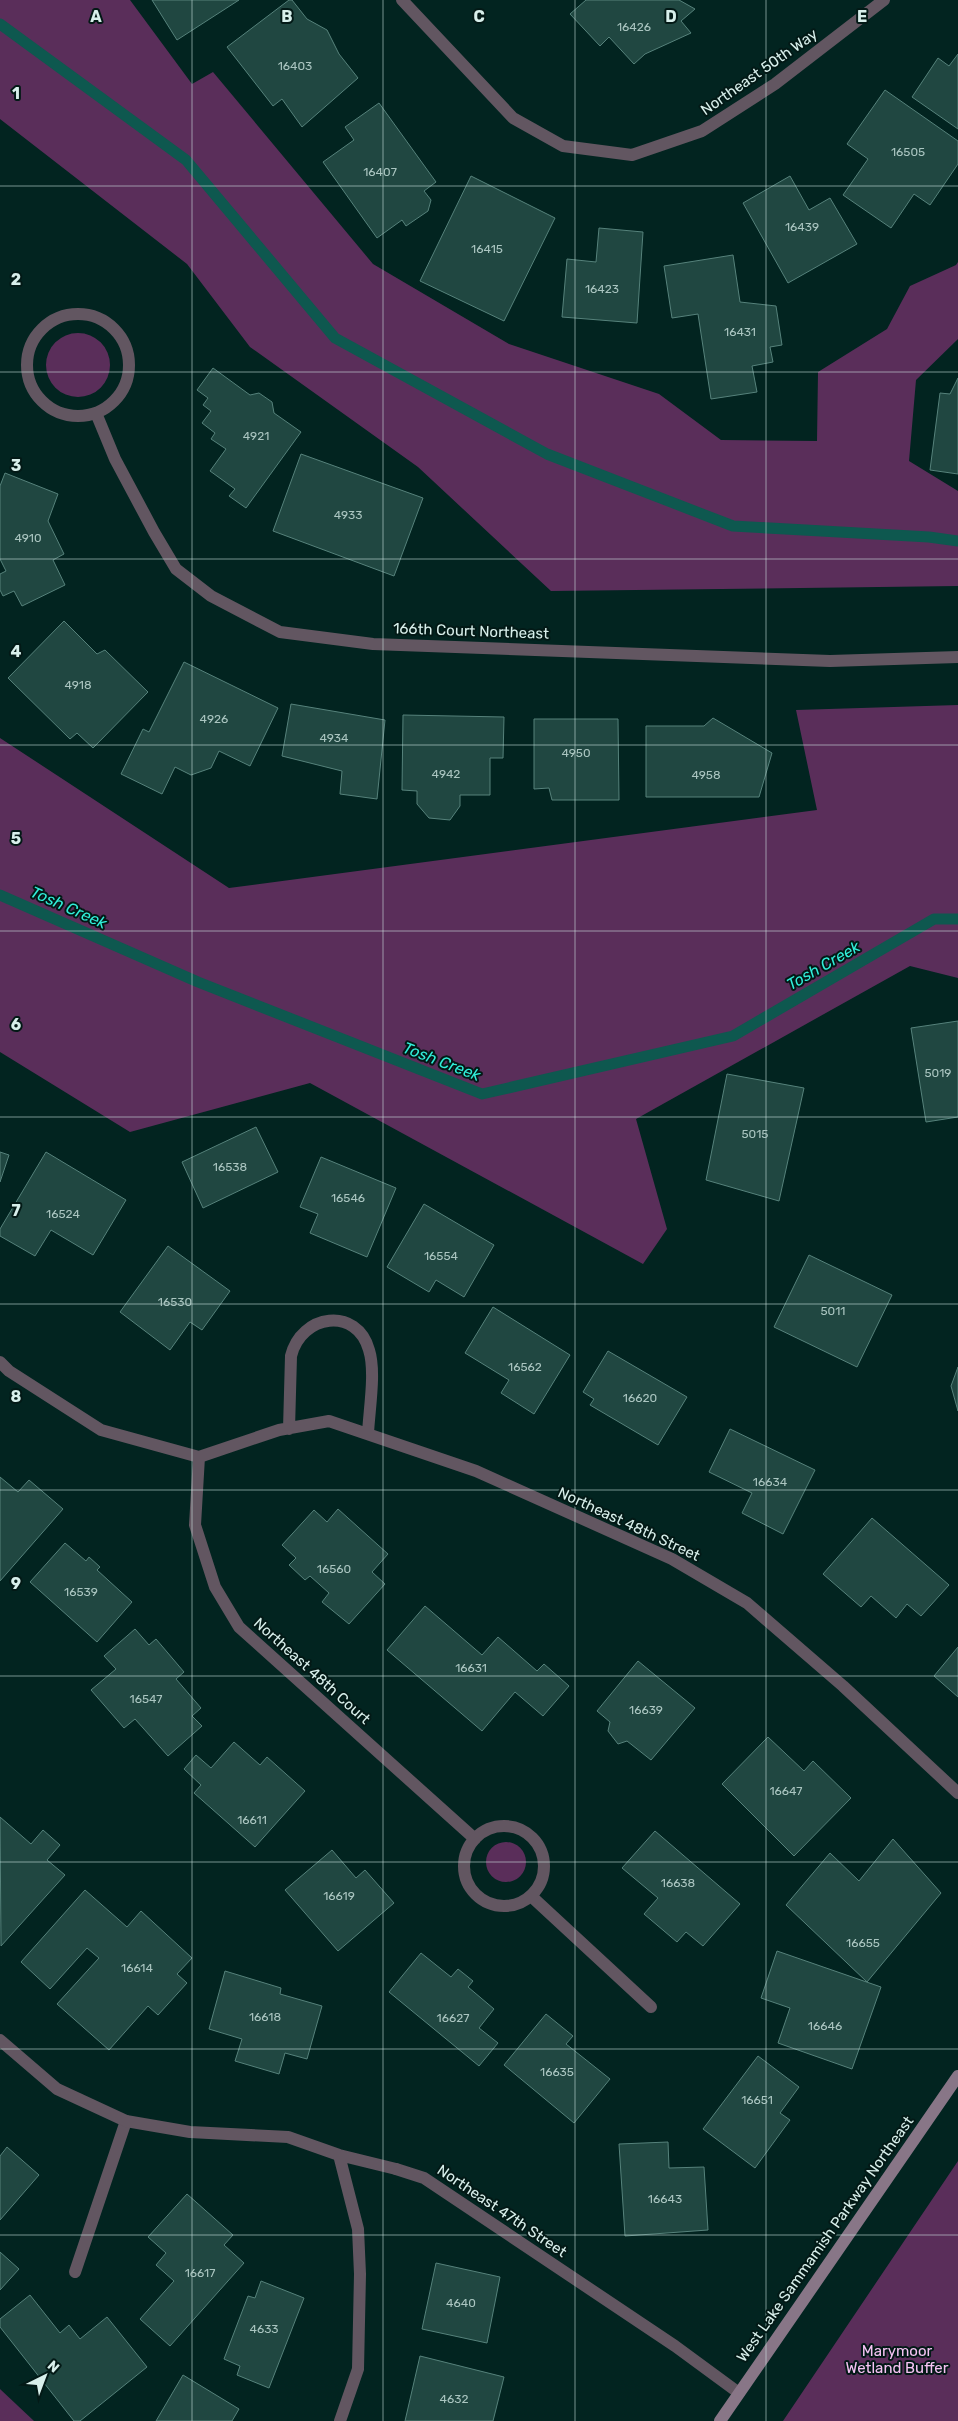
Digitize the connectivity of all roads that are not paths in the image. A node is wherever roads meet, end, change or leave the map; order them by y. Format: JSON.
{"nodes":[{"id":1,"x":402,"y":0,"type":"edge"},
{"id":2,"x":884,"y":0,"type":"edge"},
{"id":3,"x":96,"y":413,"type":"junction"},
{"id":4,"x":958,"y":657,"type":"edge"},
{"id":5,"x":0,"y":1362,"type":"edge"},
{"id":6,"x":288,"y":1429,"type":"junction"},
{"id":7,"x":368,"y":1434,"type":"junction"},
{"id":8,"x":199,"y":1457,"type":"junction"},
{"id":9,"x":958,"y":1793,"type":"edge"},
{"id":10,"x":475,"y":1839,"type":"junction"},
{"id":11,"x":531,"y":1896,"type":"junction"},
{"id":12,"x":651,"y":2007,"type":"dead end"},
{"id":13,"x":0,"y":2040,"type":"edge"},
{"id":14,"x":958,"y":2076,"type":"edge"},
{"id":15,"x":126,"y":2120,"type":"junction"},
{"id":16,"x":339,"y":2155,"type":"junction"},
{"id":17,"x":75,"y":2272,"type":"dead end"},
{"id":18,"x":739,"y":2393,"type":"junction"},
{"id":19,"x":340,"y":2421,"type":"edge"},
{"id":20,"x":720,"y":2421,"type":"edge"}],
"edges":[{"from":1,"to":2,"type":"street","name":"Northeast 50th Way"},
{"from":3,"to":3,"type":"street"},
{"from":3,"to":4,"type":"street","name":"166th Court Northeast"},
{"from":5,"to":8,"type":"street"},
{"from":6,"to":7,"type":"street","name":"Northeast 48th Street"},
{"from":6,"to":7,"type":"street"},
{"from":6,"to":8,"type":"street","name":"Northeast 48th Street"},
{"from":7,"to":9,"type":"street","name":"Northeast 48th Street"},
{"from":8,"to":10,"type":"street","name":"Northeast 48th Court"},
{"from":10,"to":11,"type":"street"},
{"from":10,"to":11,"type":"street"},
{"from":11,"to":12,"type":"street"},
{"from":13,"to":15,"type":"street","name":"Northeast 47th Street"},
{"from":14,"to":18,"type":"main road","name":"West Lake Sammamish Parkway Northeast"},
{"from":15,"to":16,"type":"street","name":"Northeast 47th Street"},
{"from":15,"to":17,"type":"street"},
{"from":16,"to":18,"type":"street","name":"Northeast 47th Street"},
{"from":16,"to":19,"type":"street"},
{"from":18,"to":20,"type":"main road","name":"West Lake Sammamish Parkway Northeast"}]}
